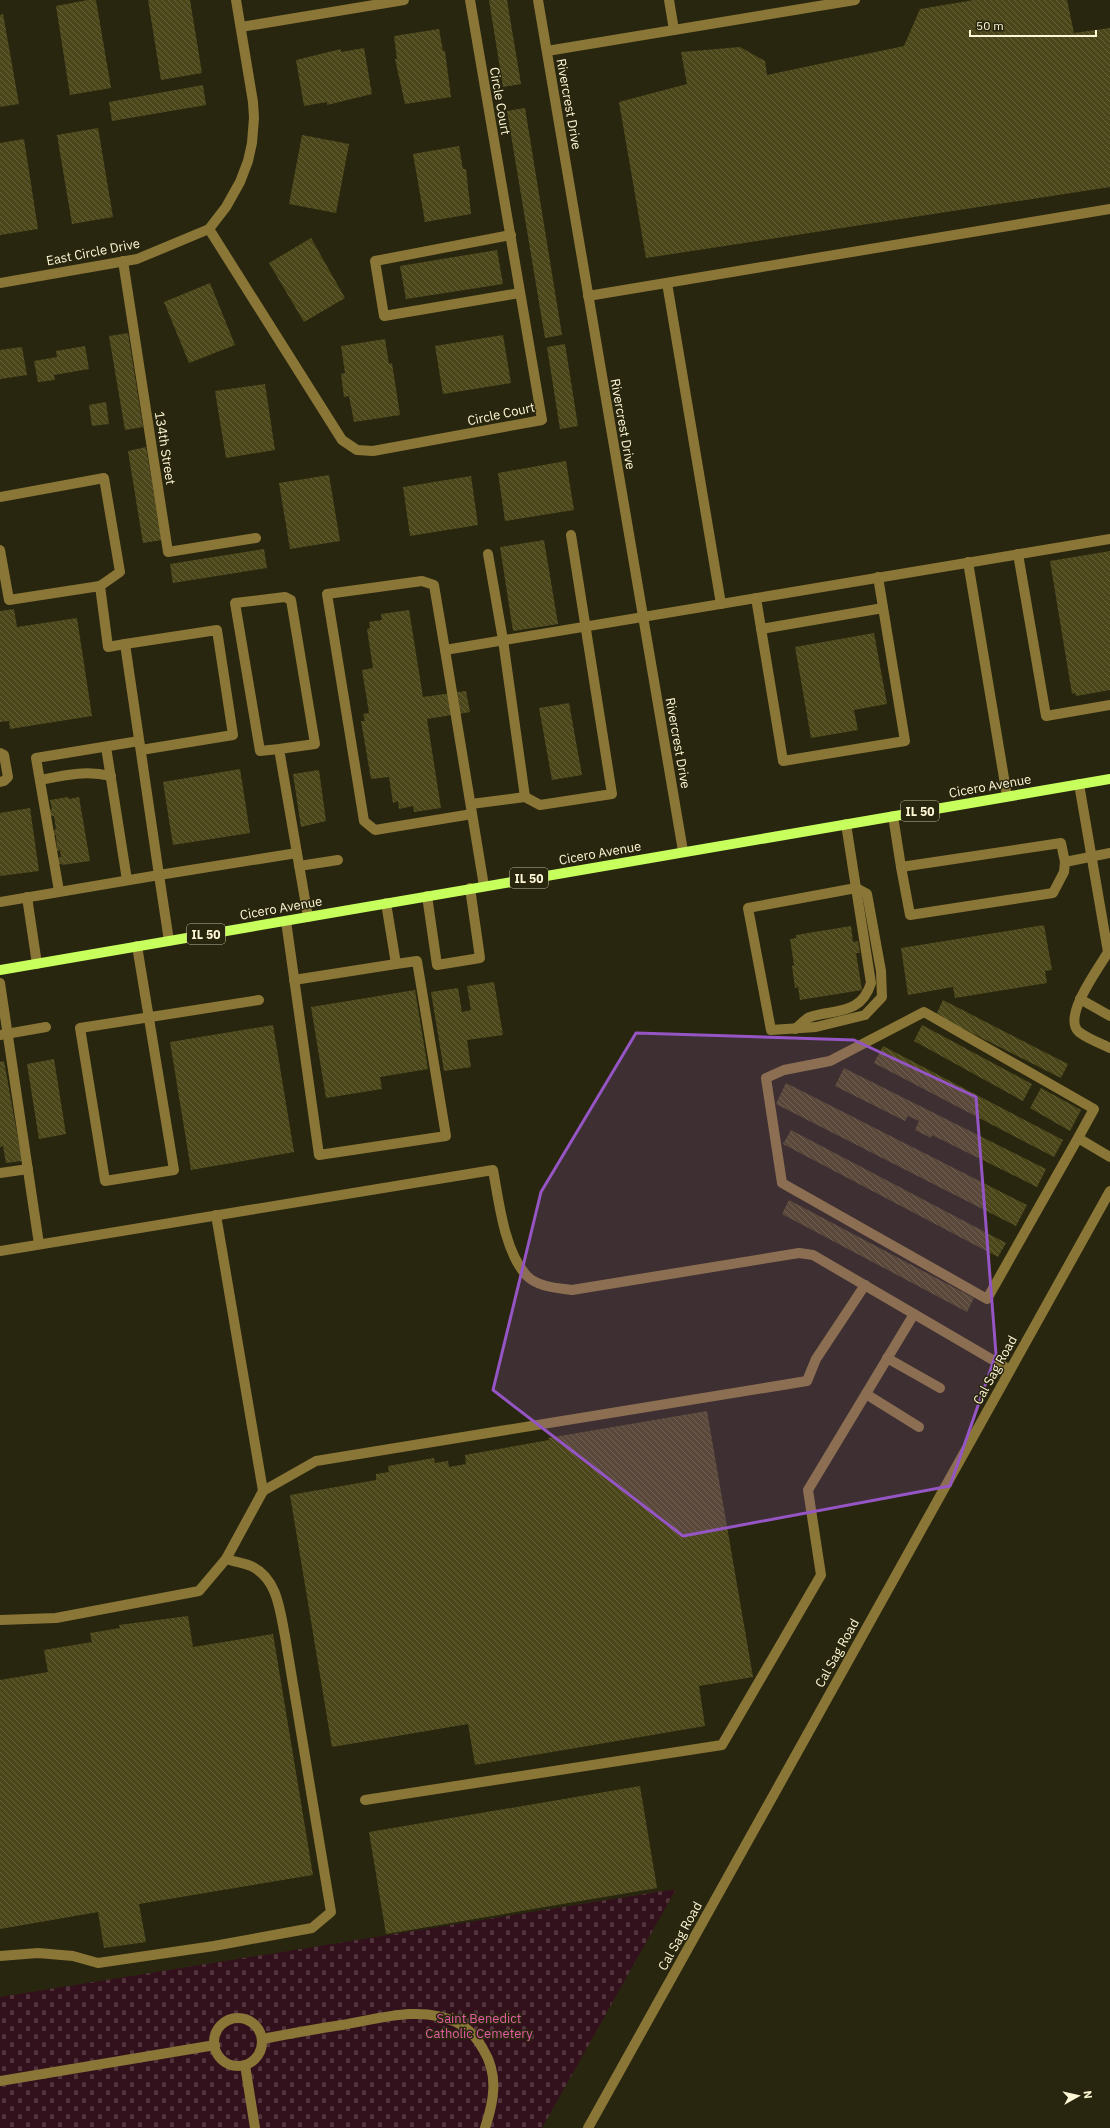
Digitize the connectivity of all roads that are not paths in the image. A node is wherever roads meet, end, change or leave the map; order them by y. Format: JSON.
{"nodes":[{"id":1,"x":236,"y":0,"type":"edge"},
{"id":2,"x":404,"y":0,"type":"edge"},
{"id":3,"x":470,"y":0,"type":"edge"},
{"id":4,"x":538,"y":0,"type":"edge"},
{"id":5,"x":669,"y":0,"type":"edge"},
{"id":6,"x":855,"y":0,"type":"edge"},
{"id":7,"x":380,"y":2,"type":"edge"},
{"id":8,"x":241,"y":27,"type":"junction"},
{"id":9,"x":674,"y":30,"type":"junction"},
{"id":10,"x":547,"y":51,"type":"junction"},
{"id":11,"x":1110,"y":209,"type":"edge"},
{"id":12,"x":209,"y":229,"type":"junction"},
{"id":13,"x":511,"y":235,"type":"junction"},
{"id":14,"x":123,"y":261,"type":"junction"},
{"id":15,"x":0,"y":283,"type":"edge"},
{"id":16,"x":667,"y":283,"type":"junction"},
{"id":17,"x":520,"y":293,"type":"junction"},
{"id":18,"x":588,"y":296,"type":"junction"},
{"id":19,"x":0,"y":497,"type":"edge"},
{"id":20,"x":571,"y":535,"type":"dead end"},
{"id":21,"x":256,"y":538,"type":"dead end"},
{"id":22,"x":1110,"y":538,"type":"edge"},
{"id":23,"x":0,"y":550,"type":"edge"},
{"id":24,"x":488,"y":554,"type":"dead end"},
{"id":25,"x":1018,"y":554,"type":"junction"},
{"id":26,"x":968,"y":562,"type":"junction"},
{"id":27,"x":878,"y":577,"type":"junction"},
{"id":28,"x":100,"y":586,"type":"junction"},
{"id":29,"x":756,"y":598,"type":"junction"},
{"id":30,"x":721,"y":604,"type":"junction"},
{"id":31,"x":883,"y":608,"type":"junction"},
{"id":32,"x":643,"y":617,"type":"junction"},
{"id":33,"x":587,"y":626,"type":"junction"},
{"id":34,"x":761,"y":629,"type":"junction"},
{"id":35,"x":503,"y":640,"type":"junction"},
{"id":36,"x":125,"y":644,"type":"junction"},
{"id":37,"x":445,"y":650,"type":"junction"},
{"id":38,"x":1110,"y":706,"type":"edge"},
{"id":39,"x":140,"y":746,"type":"junction"},
{"id":40,"x":106,"y":747,"type":"junction"},
{"id":41,"x":279,"y":748,"type":"junction"},
{"id":42,"x":0,"y":753,"type":"edge"},
{"id":43,"x":111,"y":776,"type":"junction"},
{"id":44,"x":1110,"y":779,"type":"edge"},
{"id":45,"x":40,"y":780,"type":"junction"},
{"id":46,"x":0,"y":782,"type":"edge"},
{"id":47,"x":1079,"y":784,"type":"junction"},
{"id":48,"x":1007,"y":796,"type":"junction"},
{"id":49,"x":525,"y":797,"type":"junction"},
{"id":50,"x":472,"y":809,"type":"junction"},
{"id":51,"x":893,"y":816,"type":"junction"},
{"id":52,"x":846,"y":824,"type":"junction"},
{"id":53,"x":683,"y":851,"type":"junction"},
{"id":54,"x":297,"y":853,"type":"junction"},
{"id":55,"x":1110,"y":853,"type":"edge"},
{"id":56,"x":1091,"y":856,"type":"junction"},
{"id":57,"x":338,"y":860,"type":"dead end"},
{"id":58,"x":1065,"y":862,"type":"junction"},
{"id":59,"x":299,"y":866,"type":"junction"},
{"id":60,"x":901,"y":867,"type":"junction"},
{"id":61,"x":159,"y":875,"type":"junction"},
{"id":62,"x":127,"y":880,"type":"junction"},
{"id":63,"x":484,"y":886,"type":"junction"},
{"id":64,"x":470,"y":888,"type":"junction"},
{"id":65,"x":856,"y":888,"type":"junction"},
{"id":66,"x":59,"y":891,"type":"junction"},
{"id":67,"x":426,"y":896,"type":"junction"},
{"id":68,"x":27,"y":897,"type":"junction"},
{"id":69,"x":0,"y":902,"type":"edge"},
{"id":70,"x":386,"y":903,"type":"junction"},
{"id":71,"x":308,"y":916,"type":"junction"},
{"id":72,"x":286,"y":920,"type":"junction"},
{"id":73,"x":169,"y":941,"type":"junction"},
{"id":74,"x":137,"y":946,"type":"junction"},
{"id":75,"x":1109,"y":950,"type":"edge"},
{"id":76,"x":37,"y":964,"type":"junction"},
{"id":77,"x":396,"y":964,"type":"junction"},
{"id":78,"x":0,"y":970,"type":"edge"},
{"id":79,"x":294,"y":980,"type":"junction"},
{"id":80,"x":0,"y":983,"type":"edge"},
{"id":81,"x":1080,"y":999,"type":"junction"},
{"id":82,"x":259,"y":1000,"type":"dead end"},
{"id":83,"x":1110,"y":1016,"type":"edge"},
{"id":84,"x":149,"y":1017,"type":"junction"},
{"id":85,"x":46,"y":1027,"type":"dead end"},
{"id":86,"x":795,"y":1029,"type":"junction"},
{"id":87,"x":4,"y":1034,"type":"edge"},
{"id":88,"x":1110,"y":1048,"type":"edge"},
{"id":89,"x":1078,"y":1138,"type":"junction"},
{"id":90,"x":1110,"y":1157,"type":"edge"},
{"id":91,"x":28,"y":1169,"type":"junction"},
{"id":92,"x":0,"y":1173,"type":"edge"},
{"id":93,"x":1110,"y":1191,"type":"edge"},
{"id":94,"x":216,"y":1215,"type":"junction"},
{"id":95,"x":39,"y":1244,"type":"junction"},
{"id":96,"x":0,"y":1251,"type":"edge"},
{"id":97,"x":865,"y":1285,"type":"junction"},
{"id":98,"x":914,"y":1314,"type":"junction"},
{"id":99,"x":887,"y":1358,"type":"junction"},
{"id":100,"x":1010,"y":1370,"type":"junction"},
{"id":101,"x":940,"y":1388,"type":"dead end"},
{"id":102,"x":866,"y":1394,"type":"junction"},
{"id":103,"x":919,"y":1428,"type":"dead end"},
{"id":104,"x":263,"y":1491,"type":"junction"},
{"id":105,"x":226,"y":1559,"type":"junction"},
{"id":106,"x":0,"y":1620,"type":"edge"},
{"id":107,"x":365,"y":1800,"type":"dead end"},
{"id":108,"x":0,"y":1956,"type":"edge"},
{"id":109,"x":262,"y":2039,"type":"junction"},
{"id":110,"x":215,"y":2045,"type":"junction"},
{"id":111,"x":245,"y":2065,"type":"junction"},
{"id":112,"x":0,"y":2081,"type":"edge"},
{"id":113,"x":255,"y":2128,"type":"edge"},
{"id":114,"x":485,"y":2128,"type":"edge"},
{"id":115,"x":588,"y":2128,"type":"edge"}],
"edges":[{"from":1,"to":8,"type":"street","name":"East Circle Drive"},
{"from":2,"to":7,"type":"street"},
{"from":3,"to":13,"type":"street","name":"Circle Court"},
{"from":4,"to":10,"type":"street","name":"Rivercrest Drive"},
{"from":5,"to":9,"type":"street"},
{"from":6,"to":9,"type":"street"},
{"from":7,"to":8,"type":"street"},
{"from":8,"to":12,"type":"street","name":"East Circle Drive"},
{"from":9,"to":10,"type":"street"},
{"from":10,"to":18,"type":"street","name":"Rivercrest Drive"},
{"from":11,"to":16,"type":"street"},
{"from":12,"to":14,"type":"street","name":"East Circle Drive"},
{"from":12,"to":17,"type":"street","name":"Circle Court"},
{"from":13,"to":17,"type":"street","name":"Circle Court"},
{"from":13,"to":17,"type":"street"},
{"from":14,"to":15,"type":"street","name":"East Circle Drive"},
{"from":14,"to":21,"type":"street","name":"134th Street"},
{"from":16,"to":18,"type":"street"},
{"from":16,"to":30,"type":"street"},
{"from":18,"to":32,"type":"street","name":"Rivercrest Drive"},
{"from":19,"to":28,"type":"street"},
{"from":20,"to":33,"type":"street"},
{"from":22,"to":25,"type":"street"},
{"from":23,"to":28,"type":"street"},
{"from":24,"to":35,"type":"street"},
{"from":25,"to":26,"type":"street"},
{"from":25,"to":38,"type":"street"},
{"from":26,"to":27,"type":"street"},
{"from":26,"to":48,"type":"street"},
{"from":27,"to":29,"type":"street"},
{"from":27,"to":31,"type":"street"},
{"from":28,"to":36,"type":"street"},
{"from":29,"to":30,"type":"street"},
{"from":29,"to":34,"type":"street"},
{"from":30,"to":32,"type":"street"},
{"from":31,"to":34,"type":"street"},
{"from":31,"to":34,"type":"street"},
{"from":32,"to":33,"type":"street"},
{"from":32,"to":53,"type":"street","name":"Rivercrest Drive"},
{"from":33,"to":35,"type":"street"},
{"from":33,"to":49,"type":"street"},
{"from":35,"to":37,"type":"street"},
{"from":35,"to":49,"type":"street"},
{"from":36,"to":39,"type":"street"},
{"from":36,"to":39,"type":"street"},
{"from":37,"to":50,"type":"street"},
{"from":37,"to":50,"type":"street"},
{"from":39,"to":40,"type":"street"},
{"from":39,"to":61,"type":"street"},
{"from":40,"to":43,"type":"street"},
{"from":40,"to":45,"type":"street"},
{"from":41,"to":41,"type":"street"},
{"from":41,"to":54,"type":"street"},
{"from":42,"to":46,"type":"street"},
{"from":43,"to":45,"type":"street"},
{"from":43,"to":62,"type":"street"},
{"from":44,"to":47,"type":"main road","name":"Cicero Avenue","number":"IL 50"},
{"from":45,"to":66,"type":"street"},
{"from":47,"to":48,"type":"main road","name":"Cicero Avenue","number":"IL 50"},
{"from":47,"to":56,"type":"street"},
{"from":48,"to":51,"type":"main road","name":"Cicero Avenue","number":"IL 50"},
{"from":49,"to":50,"type":"street"},
{"from":50,"to":63,"type":"street"},
{"from":51,"to":52,"type":"main road","name":"Cicero Avenue","number":"IL 50"},
{"from":51,"to":60,"type":"street"},
{"from":52,"to":53,"type":"main road","name":"Cicero Avenue","number":"IL 50"},
{"from":52,"to":65,"type":"street"},
{"from":53,"to":63,"type":"main road","name":"Cicero Avenue","number":"IL 50"},
{"from":54,"to":59,"type":"street"},
{"from":54,"to":61,"type":"street"},
{"from":55,"to":56,"type":"street"},
{"from":56,"to":58,"type":"street"},
{"from":56,"to":75,"type":"street"},
{"from":57,"to":59,"type":"street"},
{"from":58,"to":60,"type":"street"},
{"from":58,"to":60,"type":"street"},
{"from":59,"to":71,"type":"street"},
{"from":61,"to":62,"type":"street"},
{"from":61,"to":73,"type":"street"},
{"from":62,"to":66,"type":"street"},
{"from":63,"to":64,"type":"main road","name":"Cicero Avenue","number":"IL 50"},
{"from":64,"to":67,"type":"main road","name":"Cicero Avenue","number":"IL 50"},
{"from":64,"to":67,"type":"street"},
{"from":65,"to":86,"type":"street"},
{"from":65,"to":86,"type":"street"},
{"from":65,"to":86,"type":"street"},
{"from":66,"to":68,"type":"street"},
{"from":67,"to":70,"type":"main road","name":"Cicero Avenue","number":"IL 50"},
{"from":68,"to":69,"type":"street"},
{"from":68,"to":76,"type":"street"},
{"from":70,"to":71,"type":"main road","name":"Cicero Avenue","number":"IL 50"},
{"from":70,"to":77,"type":"street"},
{"from":71,"to":72,"type":"main road","name":"Cicero Avenue","number":"IL 50"},
{"from":72,"to":73,"type":"main road","name":"Cicero Avenue","number":"IL 50"},
{"from":72,"to":79,"type":"street"},
{"from":73,"to":74,"type":"main road","name":"Cicero Avenue","number":"IL 50"},
{"from":74,"to":76,"type":"main road","name":"Cicero Avenue","number":"IL 50"},
{"from":74,"to":84,"type":"street"},
{"from":75,"to":81,"type":"street"},
{"from":76,"to":78,"type":"main road","name":"Cicero Avenue","number":"IL 50"},
{"from":77,"to":79,"type":"street"},
{"from":77,"to":79,"type":"street"},
{"from":80,"to":87,"type":"street"},
{"from":81,"to":83,"type":"street"},
{"from":81,"to":88,"type":"street"},
{"from":82,"to":84,"type":"street"},
{"from":84,"to":84,"type":"street"},
{"from":85,"to":87,"type":"street"},
{"from":87,"to":91,"type":"street"},
{"from":89,"to":89,"type":"street"},
{"from":89,"to":90,"type":"street"},
{"from":91,"to":92,"type":"street"},
{"from":91,"to":95,"type":"street"},
{"from":93,"to":100,"type":"street","name":"Cal Sag Road"},
{"from":94,"to":95,"type":"street"},
{"from":94,"to":97,"type":"street"},
{"from":94,"to":104,"type":"street"},
{"from":95,"to":96,"type":"street"},
{"from":97,"to":98,"type":"street"},
{"from":97,"to":104,"type":"street"},
{"from":98,"to":99,"type":"street"},
{"from":98,"to":100,"type":"street"},
{"from":99,"to":101,"type":"street"},
{"from":99,"to":102,"type":"street"},
{"from":100,"to":115,"type":"street","name":"Cal Sag Road"},
{"from":102,"to":103,"type":"street"},
{"from":102,"to":107,"type":"street"},
{"from":104,"to":105,"type":"street"},
{"from":105,"to":106,"type":"street"},
{"from":105,"to":108,"type":"street"},
{"from":109,"to":110,"type":"street"},
{"from":109,"to":111,"type":"street"},
{"from":109,"to":114,"type":"street"},
{"from":110,"to":111,"type":"street"},
{"from":110,"to":112,"type":"street"},
{"from":111,"to":113,"type":"street"}]}
